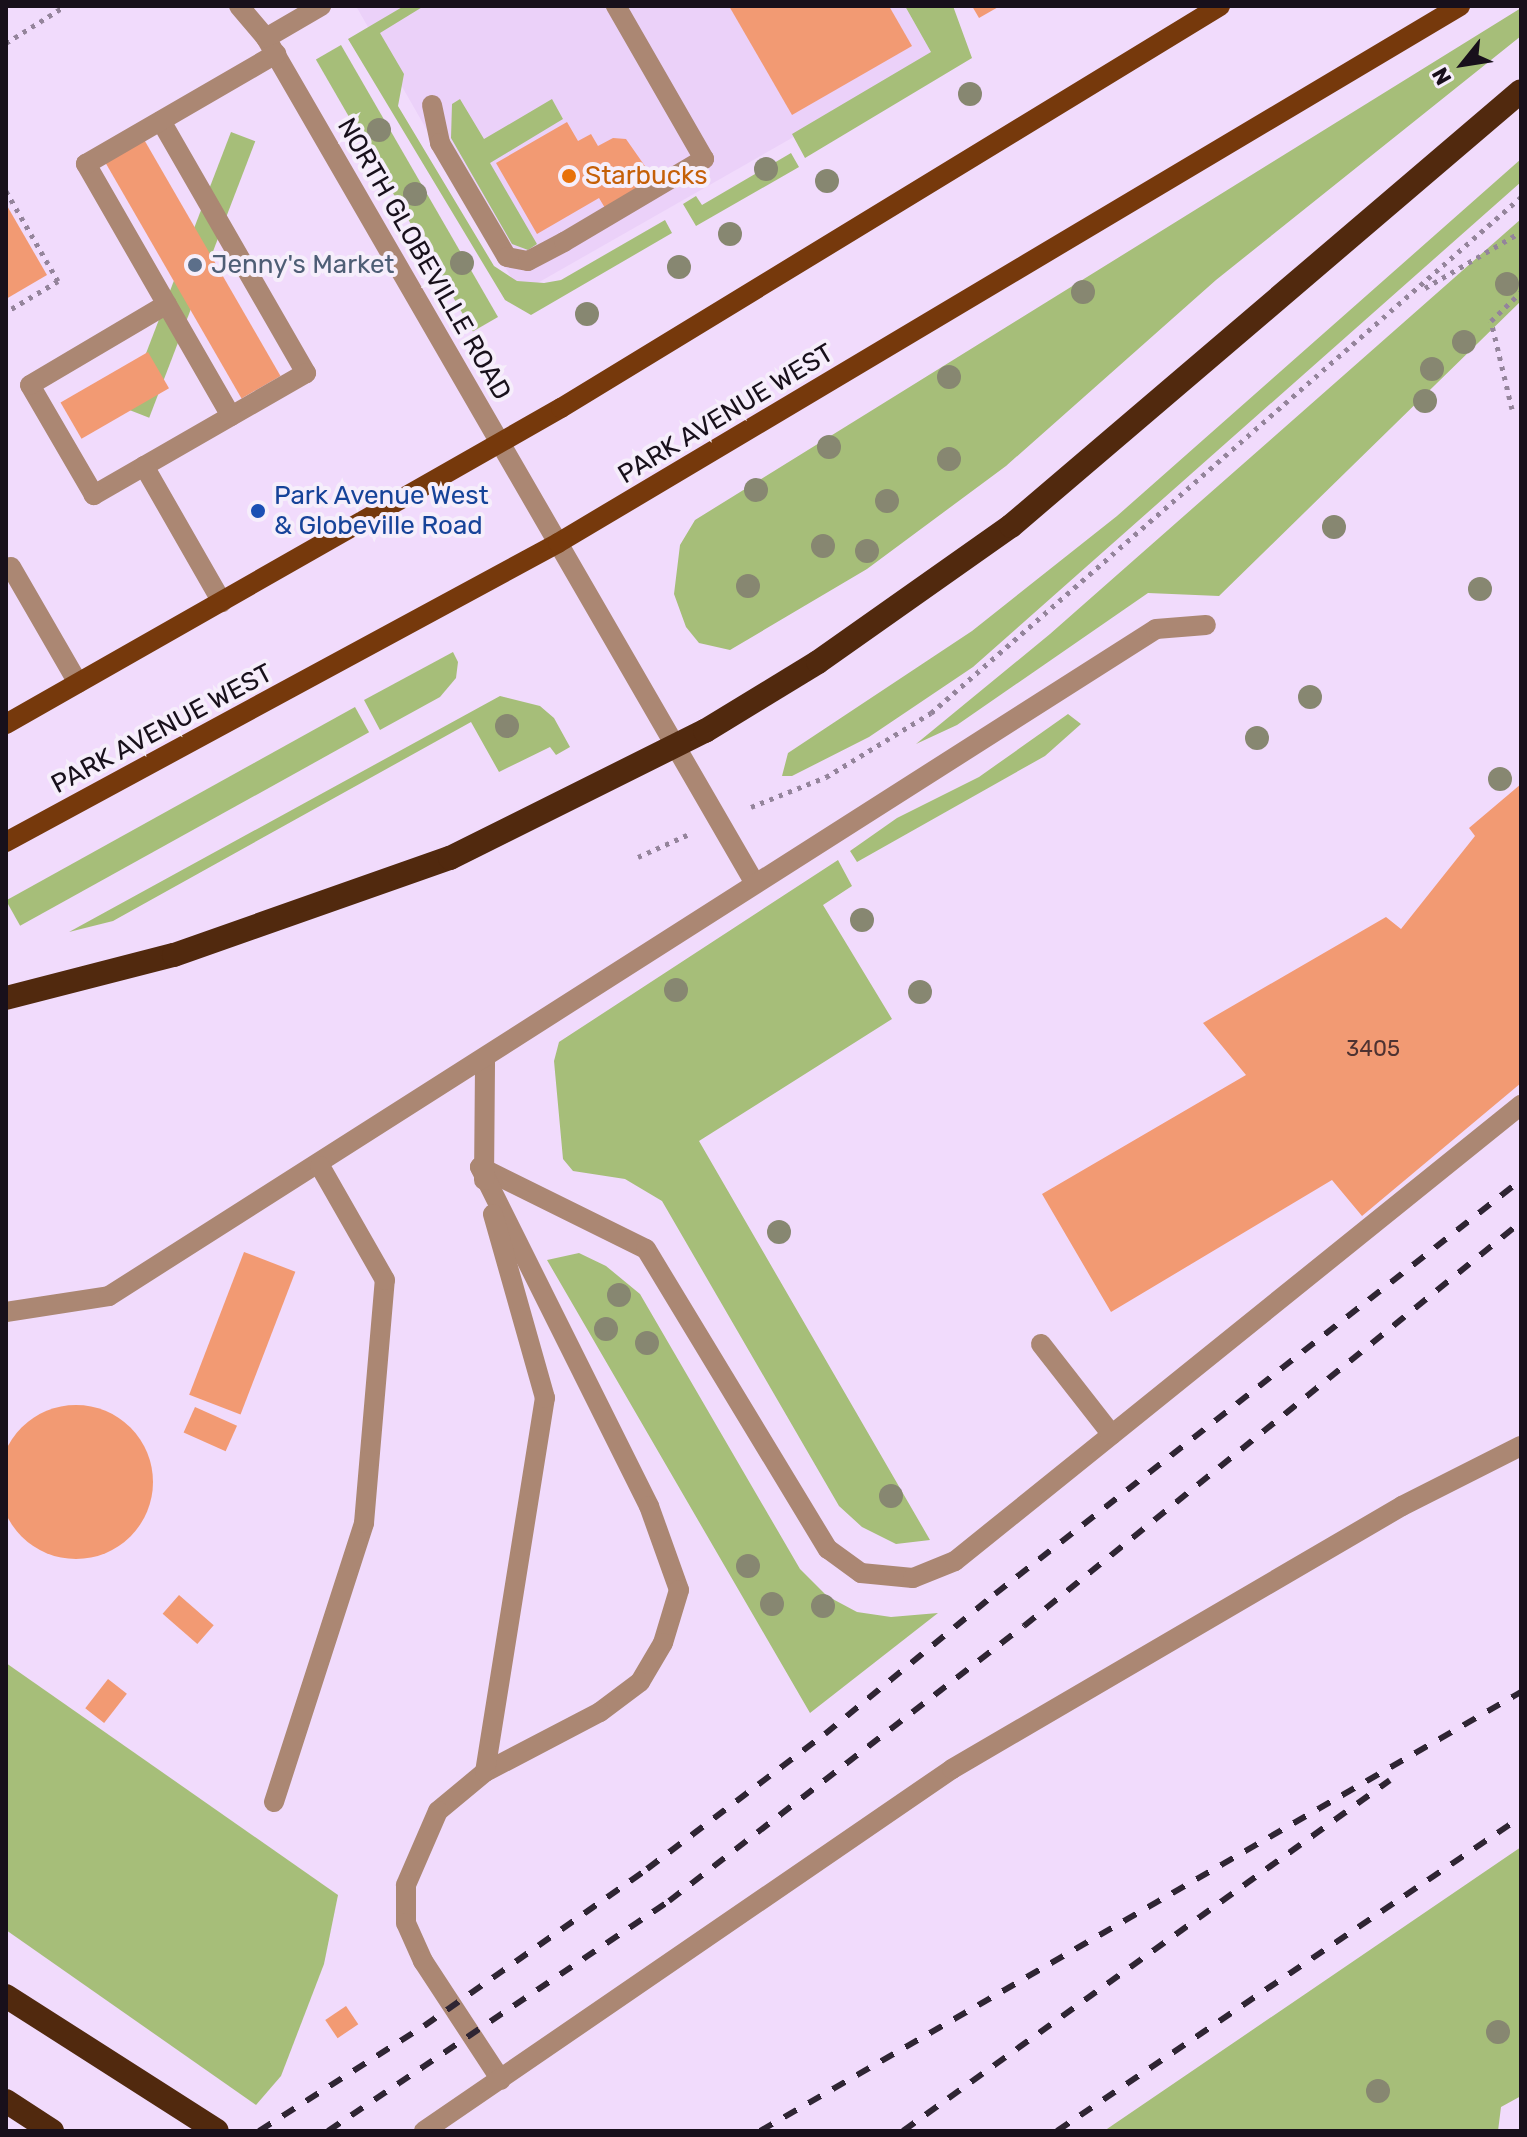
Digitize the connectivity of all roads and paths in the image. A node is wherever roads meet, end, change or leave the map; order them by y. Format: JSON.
{"nodes":[{"id":1,"x":65,"y":6,"type":"edge"},
{"id":2,"x":239,"y":6,"type":"edge"},
{"id":3,"x":321,"y":6,"type":"edge"},
{"id":4,"x":616,"y":6,"type":"edge"},
{"id":5,"x":1220,"y":6,"type":"edge"},
{"id":6,"x":1460,"y":6,"type":"edge"},
{"id":7,"x":6,"y":43,"type":"edge"},
{"id":8,"x":271,"y":46,"type":"junction"},
{"id":9,"x":1521,"y":91,"type":"edge"},
{"id":10,"x":432,"y":105,"type":"dead end"},
{"id":11,"x":161,"y":121,"type":"junction"},
{"id":12,"x":6,"y":193,"type":"edge"},
{"id":13,"x":1521,"y":197,"type":"edge"},
{"id":14,"x":1521,"y":232,"type":"edge"},
{"id":15,"x":1521,"y":292,"type":"edge"},
{"id":16,"x":1414,"y":295,"type":"junction"},
{"id":17,"x":167,"y":304,"type":"junction"},
{"id":18,"x":6,"y":312,"type":"edge"},
{"id":19,"x":1512,"y":409,"type":"dead end"},
{"id":20,"x":231,"y":416,"type":"junction"},
{"id":21,"x":501,"y":444,"type":"junction"},
{"id":22,"x":144,"y":466,"type":"junction"},
{"id":23,"x":558,"y":543,"type":"junction"},
{"id":24,"x":11,"y":567,"type":"dead end"},
{"id":25,"x":222,"y":602,"type":"junction"},
{"id":26,"x":1206,"y":625,"type":"dead end"},
{"id":27,"x":78,"y":683,"type":"junction"},
{"id":28,"x":6,"y":724,"type":"edge"},
{"id":29,"x":772,"y":797,"type":"dead end"},
{"id":30,"x":6,"y":842,"type":"edge"},
{"id":31,"x":754,"y":882,"type":"junction"},
{"id":32,"x":6,"y":998,"type":"edge"},
{"id":33,"x":485,"y":1060,"type":"junction"},
{"id":34,"x":1521,"y":1105,"type":"edge"},
{"id":35,"x":320,"y":1166,"type":"junction"},
{"id":36,"x":480,"y":1167,"type":"junction"},
{"id":37,"x":6,"y":1312,"type":"edge"},
{"id":38,"x":1041,"y":1344,"type":"dead end"},
{"id":39,"x":1112,"y":1435,"type":"junction"},
{"id":40,"x":1521,"y":1446,"type":"edge"},
{"id":41,"x":485,"y":1772,"type":"junction"},
{"id":42,"x":274,"y":1802,"type":"dead end"},
{"id":43,"x":6,"y":1996,"type":"edge"},
{"id":44,"x":501,"y":2080,"type":"junction"},
{"id":45,"x":6,"y":2101,"type":"edge"},
{"id":46,"x":52,"y":2131,"type":"edge"},
{"id":47,"x":217,"y":2131,"type":"edge"},
{"id":48,"x":424,"y":2131,"type":"edge"}],
"edges":[{"from":1,"to":7,"type":"path"},
{"from":2,"to":8,"type":"street","name":"NORTH GLOBEVILLE ROAD"},
{"from":3,"to":8,"type":"street"},
{"from":4,"to":10,"type":"street"},
{"from":5,"to":21,"type":"main road"},
{"from":6,"to":23,"type":"main road","name":"PARK AVENUE WEST"},
{"from":8,"to":11,"type":"street"},
{"from":8,"to":21,"type":"street","name":"NORTH GLOBEVILLE ROAD"},
{"from":9,"to":32,"type":"highway","bridge":true},
{"from":11,"to":17,"type":"street"},
{"from":11,"to":20,"type":"street"},
{"from":12,"to":18,"type":"path"},
{"from":13,"to":16,"type":"path"},
{"from":14,"to":16,"type":"path"},
{"from":15,"to":19,"type":"path"},
{"from":16,"to":29,"type":"path"},
{"from":17,"to":20,"type":"street"},
{"from":17,"to":22,"type":"street"},
{"from":20,"to":22,"type":"street"},
{"from":21,"to":23,"type":"street","name":"NORTH GLOBEVILLE ROAD"},
{"from":21,"to":25,"type":"main road"},
{"from":22,"to":25,"type":"street"},
{"from":23,"to":30,"type":"main road","name":"PARK AVENUE WEST"},
{"from":23,"to":31,"type":"street","name":"NORTH GLOBEVILLE ROAD"},
{"from":24,"to":27,"type":"street"},
{"from":25,"to":27,"type":"main road"},
{"from":26,"to":31,"type":"street"},
{"from":27,"to":28,"type":"main road"},
{"from":31,"to":33,"type":"street"},
{"from":33,"to":35,"type":"street"},
{"from":33,"to":36,"type":"street"},
{"from":34,"to":39,"type":"street"},
{"from":35,"to":37,"type":"street"},
{"from":35,"to":42,"type":"street"},
{"from":36,"to":39,"type":"street"},
{"from":36,"to":41,"type":"street"},
{"from":36,"to":41,"type":"street"},
{"from":38,"to":39,"type":"street"},
{"from":40,"to":44,"type":"street"},
{"from":41,"to":44,"type":"street"},
{"from":43,"to":47,"type":"highway"},
{"from":44,"to":48,"type":"street"},
{"from":45,"to":46,"type":"highway"}]}
